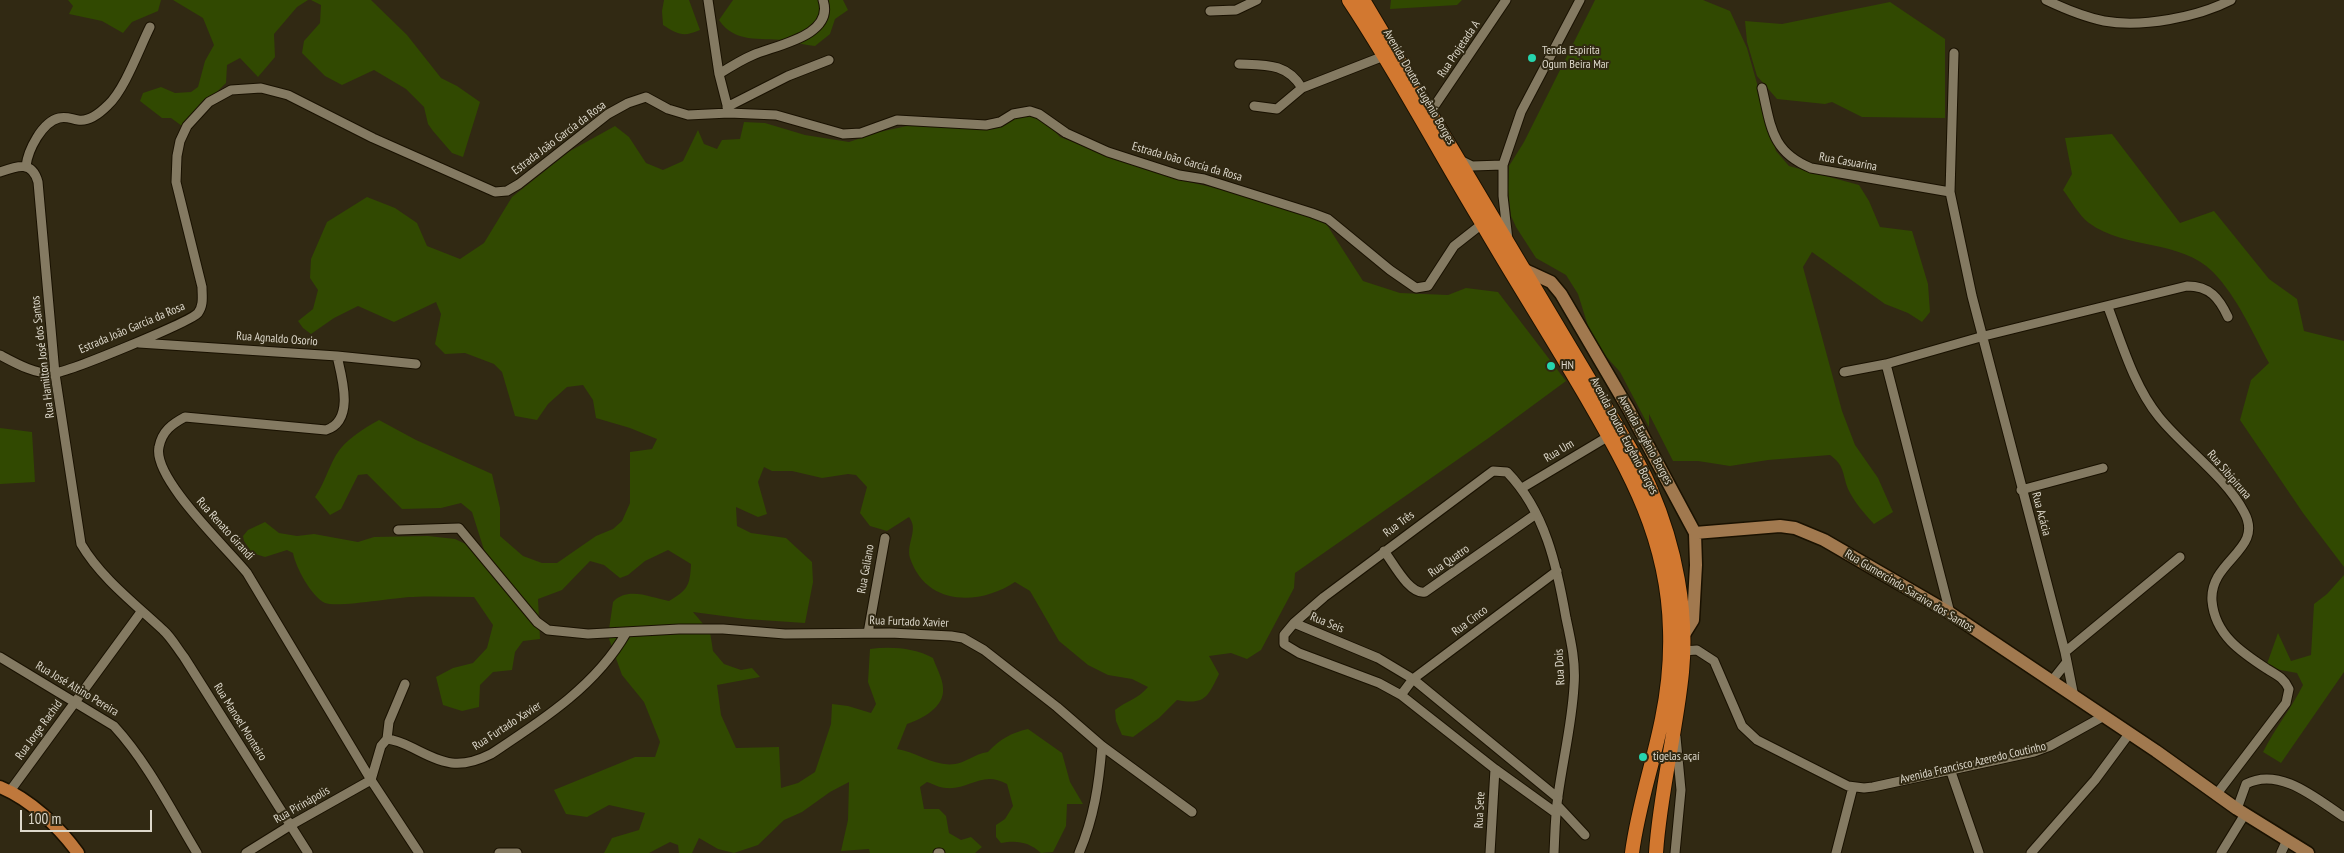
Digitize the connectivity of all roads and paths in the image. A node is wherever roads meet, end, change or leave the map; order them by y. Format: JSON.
{"nodes":[{"id":1,"x":708,"y":0,"type":"edge"},
{"id":2,"x":823,"y":0,"type":"edge"},
{"id":3,"x":1257,"y":0,"type":"edge"},
{"id":4,"x":1349,"y":0,"type":"edge"},
{"id":5,"x":1363,"y":0,"type":"edge"},
{"id":6,"x":1506,"y":0,"type":"edge"},
{"id":7,"x":1580,"y":0,"type":"edge"},
{"id":8,"x":2046,"y":0,"type":"edge"},
{"id":9,"x":2231,"y":0,"type":"edge"},
{"id":10,"x":1210,"y":11,"type":"dead end"},
{"id":11,"x":150,"y":28,"type":"dead end"},
{"id":12,"x":1954,"y":53,"type":"dead end"},
{"id":13,"x":1384,"y":56,"type":"junction"},
{"id":14,"x":829,"y":60,"type":"dead end"},
{"id":15,"x":1239,"y":64,"type":"dead end"},
{"id":16,"x":719,"y":74,"type":"junction"},
{"id":17,"x":1302,"y":88,"type":"junction"},
{"id":18,"x":1762,"y":88,"type":"dead end"},
{"id":19,"x":1254,"y":106,"type":"dead end"},
{"id":20,"x":728,"y":110,"type":"junction"},
{"id":21,"x":1431,"y":111,"type":"junction"},
{"id":22,"x":1458,"y":160,"type":"junction"},
{"id":23,"x":1503,"y":165,"type":"junction"},
{"id":24,"x":26,"y":166,"type":"junction"},
{"id":25,"x":0,"y":172,"type":"edge"},
{"id":26,"x":1950,"y":192,"type":"junction"},
{"id":27,"x":1482,"y":224,"type":"junction"},
{"id":28,"x":1509,"y":244,"type":"junction"},
{"id":29,"x":1526,"y":270,"type":"junction"},
{"id":30,"x":2108,"y":307,"type":"junction"},
{"id":31,"x":2228,"y":317,"type":"dead end"},
{"id":32,"x":1984,"y":336,"type":"junction"},
{"id":33,"x":136,"y":343,"type":"junction"},
{"id":34,"x":0,"y":355,"type":"edge"},
{"id":35,"x":337,"y":356,"type":"junction"},
{"id":36,"x":416,"y":364,"type":"dead end"},
{"id":37,"x":1886,"y":364,"type":"junction"},
{"id":38,"x":1844,"y":372,"type":"dead end"},
{"id":39,"x":55,"y":374,"type":"junction"},
{"id":40,"x":1609,"y":436,"type":"junction"},
{"id":41,"x":2103,"y":468,"type":"dead end"},
{"id":42,"x":1522,"y":488,"type":"junction"},
{"id":43,"x":2021,"y":490,"type":"junction"},
{"id":44,"x":1536,"y":514,"type":"junction"},
{"id":45,"x":398,"y":530,"type":"dead end"},
{"id":46,"x":1695,"y":533,"type":"junction"},
{"id":47,"x":884,"y":538,"type":"dead end"},
{"id":48,"x":1384,"y":550,"type":"junction"},
{"id":49,"x":2180,"y":556,"type":"dead end"},
{"id":50,"x":1557,"y":571,"type":"junction"},
{"id":51,"x":141,"y":612,"type":"junction"},
{"id":52,"x":1950,"y":613,"type":"junction"},
{"id":53,"x":1294,"y":623,"type":"junction"},
{"id":54,"x":626,"y":632,"type":"junction"},
{"id":55,"x":868,"y":633,"type":"junction"},
{"id":56,"x":1683,"y":636,"type":"junction"},
{"id":57,"x":1683,"y":651,"type":"junction"},
{"id":58,"x":2065,"y":652,"type":"junction"},
{"id":59,"x":0,"y":657,"type":"edge"},
{"id":60,"x":2066,"y":663,"type":"junction"},
{"id":61,"x":1413,"y":679,"type":"junction"},
{"id":62,"x":2051,"y":682,"type":"junction"},
{"id":63,"x":405,"y":684,"type":"dead end"},
{"id":64,"x":1400,"y":694,"type":"junction"},
{"id":65,"x":2074,"y":698,"type":"junction"},
{"id":66,"x":75,"y":703,"type":"junction"},
{"id":67,"x":2104,"y":716,"type":"junction"},
{"id":68,"x":1674,"y":725,"type":"junction"},
{"id":69,"x":2130,"y":734,"type":"junction"},
{"id":70,"x":387,"y":739,"type":"junction"},
{"id":71,"x":1102,"y":746,"type":"junction"},
{"id":72,"x":1495,"y":769,"type":"junction"},
{"id":73,"x":1950,"y":769,"type":"junction"},
{"id":74,"x":371,"y":780,"type":"junction"},
{"id":75,"x":1853,"y":787,"type":"junction"},
{"id":76,"x":5,"y":789,"type":"edge"},
{"id":77,"x":2216,"y":795,"type":"junction"},
{"id":78,"x":1557,"y":805,"type":"junction"},
{"id":79,"x":2241,"y":811,"type":"junction"},
{"id":80,"x":1192,"y":812,"type":"dead end"},
{"id":81,"x":2344,"y":818,"type":"edge"},
{"id":82,"x":291,"y":825,"type":"junction"},
{"id":83,"x":1586,"y":835,"type":"dead end"},
{"id":84,"x":1635,"y":836,"type":"junction"},
{"id":85,"x":2288,"y":840,"type":"junction"},
{"id":86,"x":78,"y":853,"type":"edge"},
{"id":87,"x":197,"y":853,"type":"edge"},
{"id":88,"x":246,"y":853,"type":"edge"},
{"id":89,"x":308,"y":853,"type":"edge"},
{"id":90,"x":419,"y":853,"type":"edge"},
{"id":91,"x":499,"y":853,"type":"edge"},
{"id":92,"x":517,"y":853,"type":"edge"},
{"id":93,"x":1079,"y":853,"type":"edge"},
{"id":94,"x":1490,"y":853,"type":"edge"},
{"id":95,"x":1554,"y":853,"type":"edge"},
{"id":96,"x":1632,"y":853,"type":"edge"},
{"id":97,"x":1637,"y":853,"type":"edge"},
{"id":98,"x":1656,"y":853,"type":"edge"},
{"id":99,"x":1675,"y":853,"type":"edge"},
{"id":100,"x":1836,"y":853,"type":"edge"},
{"id":101,"x":1979,"y":853,"type":"edge"},
{"id":102,"x":2031,"y":853,"type":"edge"},
{"id":103,"x":2221,"y":853,"type":"edge"},
{"id":104,"x":2281,"y":853,"type":"edge"},
{"id":105,"x":2308,"y":853,"type":"edge"}],
"edges":[{"from":1,"to":16,"type":"street"},
{"from":2,"to":16,"type":"street"},
{"from":3,"to":10,"type":"street"},
{"from":4,"to":13,"type":"highway","name":"Avenida Doutor Eugênio Borges"},
{"from":5,"to":21,"type":"highway","name":"Avenida Doutor Eugênio Borges"},
{"from":6,"to":21,"type":"street","name":"Rua Projetada A"},
{"from":7,"to":23,"type":"street"},
{"from":8,"to":9,"type":"street"},
{"from":11,"to":24,"type":"street"},
{"from":12,"to":26,"type":"street"},
{"from":13,"to":17,"type":"street"},
{"from":13,"to":27,"type":"highway","name":"Avenida Doutor Eugênio Borges"},
{"from":14,"to":20,"type":"street"},
{"from":15,"to":17,"type":"street"},
{"from":16,"to":20,"type":"street"},
{"from":17,"to":19,"type":"street"},
{"from":18,"to":26,"type":"street","name":"Rua Casuarina"},
{"from":20,"to":27,"type":"street","name":"Estrada João García da Rosa"},
{"from":20,"to":33,"type":"street","name":"Estrada João García da Rosa"},
{"from":21,"to":22,"type":"highway","name":"Avenida Doutor Eugênio Borges"},
{"from":22,"to":23,"type":"street"},
{"from":22,"to":28,"type":"highway","name":"Avenida Doutor Eugênio Borges"},
{"from":23,"to":28,"type":"street"},
{"from":24,"to":25,"type":"street"},
{"from":24,"to":39,"type":"street","name":"Rua Hamilton José dos Santos"},
{"from":26,"to":32,"type":"street"},
{"from":27,"to":40,"type":"highway","name":"Avenida Doutor Eugênio Borges"},
{"from":28,"to":29,"type":"highway","name":"Avenida Doutor Eugênio Borges"},
{"from":29,"to":46,"type":"main road","name":"Avenida Eugênio Borges"},
{"from":29,"to":56,"type":"highway","name":"Avenida Doutor Eugênio Borges"},
{"from":30,"to":31,"type":"street"},
{"from":30,"to":32,"type":"street"},
{"from":30,"to":77,"type":"street","name":"Rua Sibipiruna"},
{"from":32,"to":37,"type":"street"},
{"from":32,"to":43,"type":"street","name":"Rua Acácia"},
{"from":33,"to":35,"type":"street","name":"Rua Agnaldo Osorio"},
{"from":33,"to":39,"type":"street","name":"Estrada João García da Rosa"},
{"from":34,"to":39,"type":"street"},
{"from":35,"to":36,"type":"street","name":"Rua Agnaldo Osorio"},
{"from":35,"to":74,"type":"street","name":"Rua Renato Girandi"},
{"from":37,"to":38,"type":"street"},
{"from":37,"to":52,"type":"street"},
{"from":39,"to":51,"type":"street","name":"Rua Hamilton José dos Santos"},
{"from":40,"to":42,"type":"street","name":"Rua Um"},
{"from":40,"to":84,"type":"highway","name":"Avenida Doutor Eugênio Borges"},
{"from":41,"to":43,"type":"street"},
{"from":42,"to":44,"type":"street","name":"Rua Dois"},
{"from":42,"to":48,"type":"street","name":"Rua Três"},
{"from":43,"to":58,"type":"street","name":"Rua Acácia"},
{"from":44,"to":48,"type":"street","name":"Rua Quatro"},
{"from":44,"to":50,"type":"street","name":"Rua Dois"},
{"from":45,"to":54,"type":"street","name":"Rua Furtado Xavier"},
{"from":46,"to":52,"type":"main road","name":"Rua Gumercindo Saraiva dos Santos"},
{"from":46,"to":56,"type":"main road","name":"Avenida Eugênio Borges"},
{"from":47,"to":55,"type":"street","name":"Rua Galiano"},
{"from":48,"to":53,"type":"street","name":"Rua Três"},
{"from":49,"to":58,"type":"street"},
{"from":50,"to":61,"type":"street","name":"Rua Cinco"},
{"from":50,"to":78,"type":"street","name":"Rua Dois"},
{"from":51,"to":66,"type":"street","name":"Rua Jorge Rachid"},
{"from":51,"to":82,"type":"street","name":"Rua Manoel Monteiro"},
{"from":52,"to":62,"type":"main road","name":"Rua Gumercindo Saraiva dos Santos"},
{"from":53,"to":61,"type":"street","name":"Rua Seis"},
{"from":53,"to":64,"type":"street","name":"Rua Seis"},
{"from":54,"to":55,"type":"street","name":"Rua Furtado Xavier"},
{"from":54,"to":70,"type":"street","name":"Rua Furtado Xavier"},
{"from":55,"to":71,"type":"street","name":"Rua Furtado Xavier"},
{"from":56,"to":57,"type":"highway","name":"Avenida Doutor Eugênio Borges"},
{"from":57,"to":68,"type":"highway","name":"Avenida Doutor Eugênio Borges"},
{"from":57,"to":75,"type":"street","name":"Avenida Francisco Azeredo Coutinho"},
{"from":58,"to":60,"type":"street","name":"Rua Acácia"},
{"from":59,"to":66,"type":"street","name":"Rua José Altino Pereira"},
{"from":60,"to":62,"type":"street"},
{"from":60,"to":65,"type":"street","name":"Rua Acácia"},
{"from":61,"to":64,"type":"street","name":"Rua Cinco"},
{"from":61,"to":78,"type":"street","name":"Rua Seis"},
{"from":62,"to":65,"type":"main road","name":"Rua Gumercindo Saraiva dos Santos"},
{"from":63,"to":70,"type":"street"},
{"from":64,"to":72,"type":"street","name":"Rua Seis"},
{"from":65,"to":67,"type":"main road","name":"Rua Gumercindo Saraiva dos Santos"},
{"from":66,"to":76,"type":"street","name":"Rua Jorge Rachid"},
{"from":66,"to":87,"type":"street","name":"Rua José Altino Pereira"},
{"from":67,"to":69,"type":"main road"},
{"from":67,"to":73,"type":"street","name":"Avenida Francisco Azeredo Coutinho"},
{"from":68,"to":98,"type":"highway","name":"Avenida Doutor Eugênio Borges"},
{"from":68,"to":99,"type":"street"},
{"from":69,"to":77,"type":"main road"},
{"from":69,"to":102,"type":"street"},
{"from":70,"to":74,"type":"street"},
{"from":71,"to":80,"type":"street","name":"Rua Furtado Xavier"},
{"from":71,"to":93,"type":"street"},
{"from":72,"to":78,"type":"street","name":"Rua Seis"},
{"from":72,"to":94,"type":"street","name":"Rua Sete"},
{"from":73,"to":75,"type":"street","name":"Avenida Francisco Azeredo Coutinho"},
{"from":73,"to":101,"type":"street"},
{"from":74,"to":82,"type":"street","name":"Rua Pirinápolis"},
{"from":74,"to":90,"type":"street","name":"Rua Renato Girandi"},
{"from":75,"to":100,"type":"street"},
{"from":76,"to":86,"type":"main road"},
{"from":77,"to":79,"type":"main road"},
{"from":78,"to":83,"type":"street","name":"Rua Seis"},
{"from":78,"to":95,"type":"street","name":"Rua Dois"},
{"from":79,"to":81,"type":"street"},
{"from":79,"to":85,"type":"main road"},
{"from":79,"to":103,"type":"street"},
{"from":82,"to":88,"type":"street","name":"Rua Pirinápolis"},
{"from":82,"to":89,"type":"street","name":"Rua Manoel Monteiro"},
{"from":84,"to":96,"type":"highway","name":"Avenida Doutor Eugênio Borges"},
{"from":84,"to":97,"type":"highway"},
{"from":85,"to":104,"type":"street"},
{"from":85,"to":105,"type":"main road"},
{"from":91,"to":92,"type":"street"}]}
